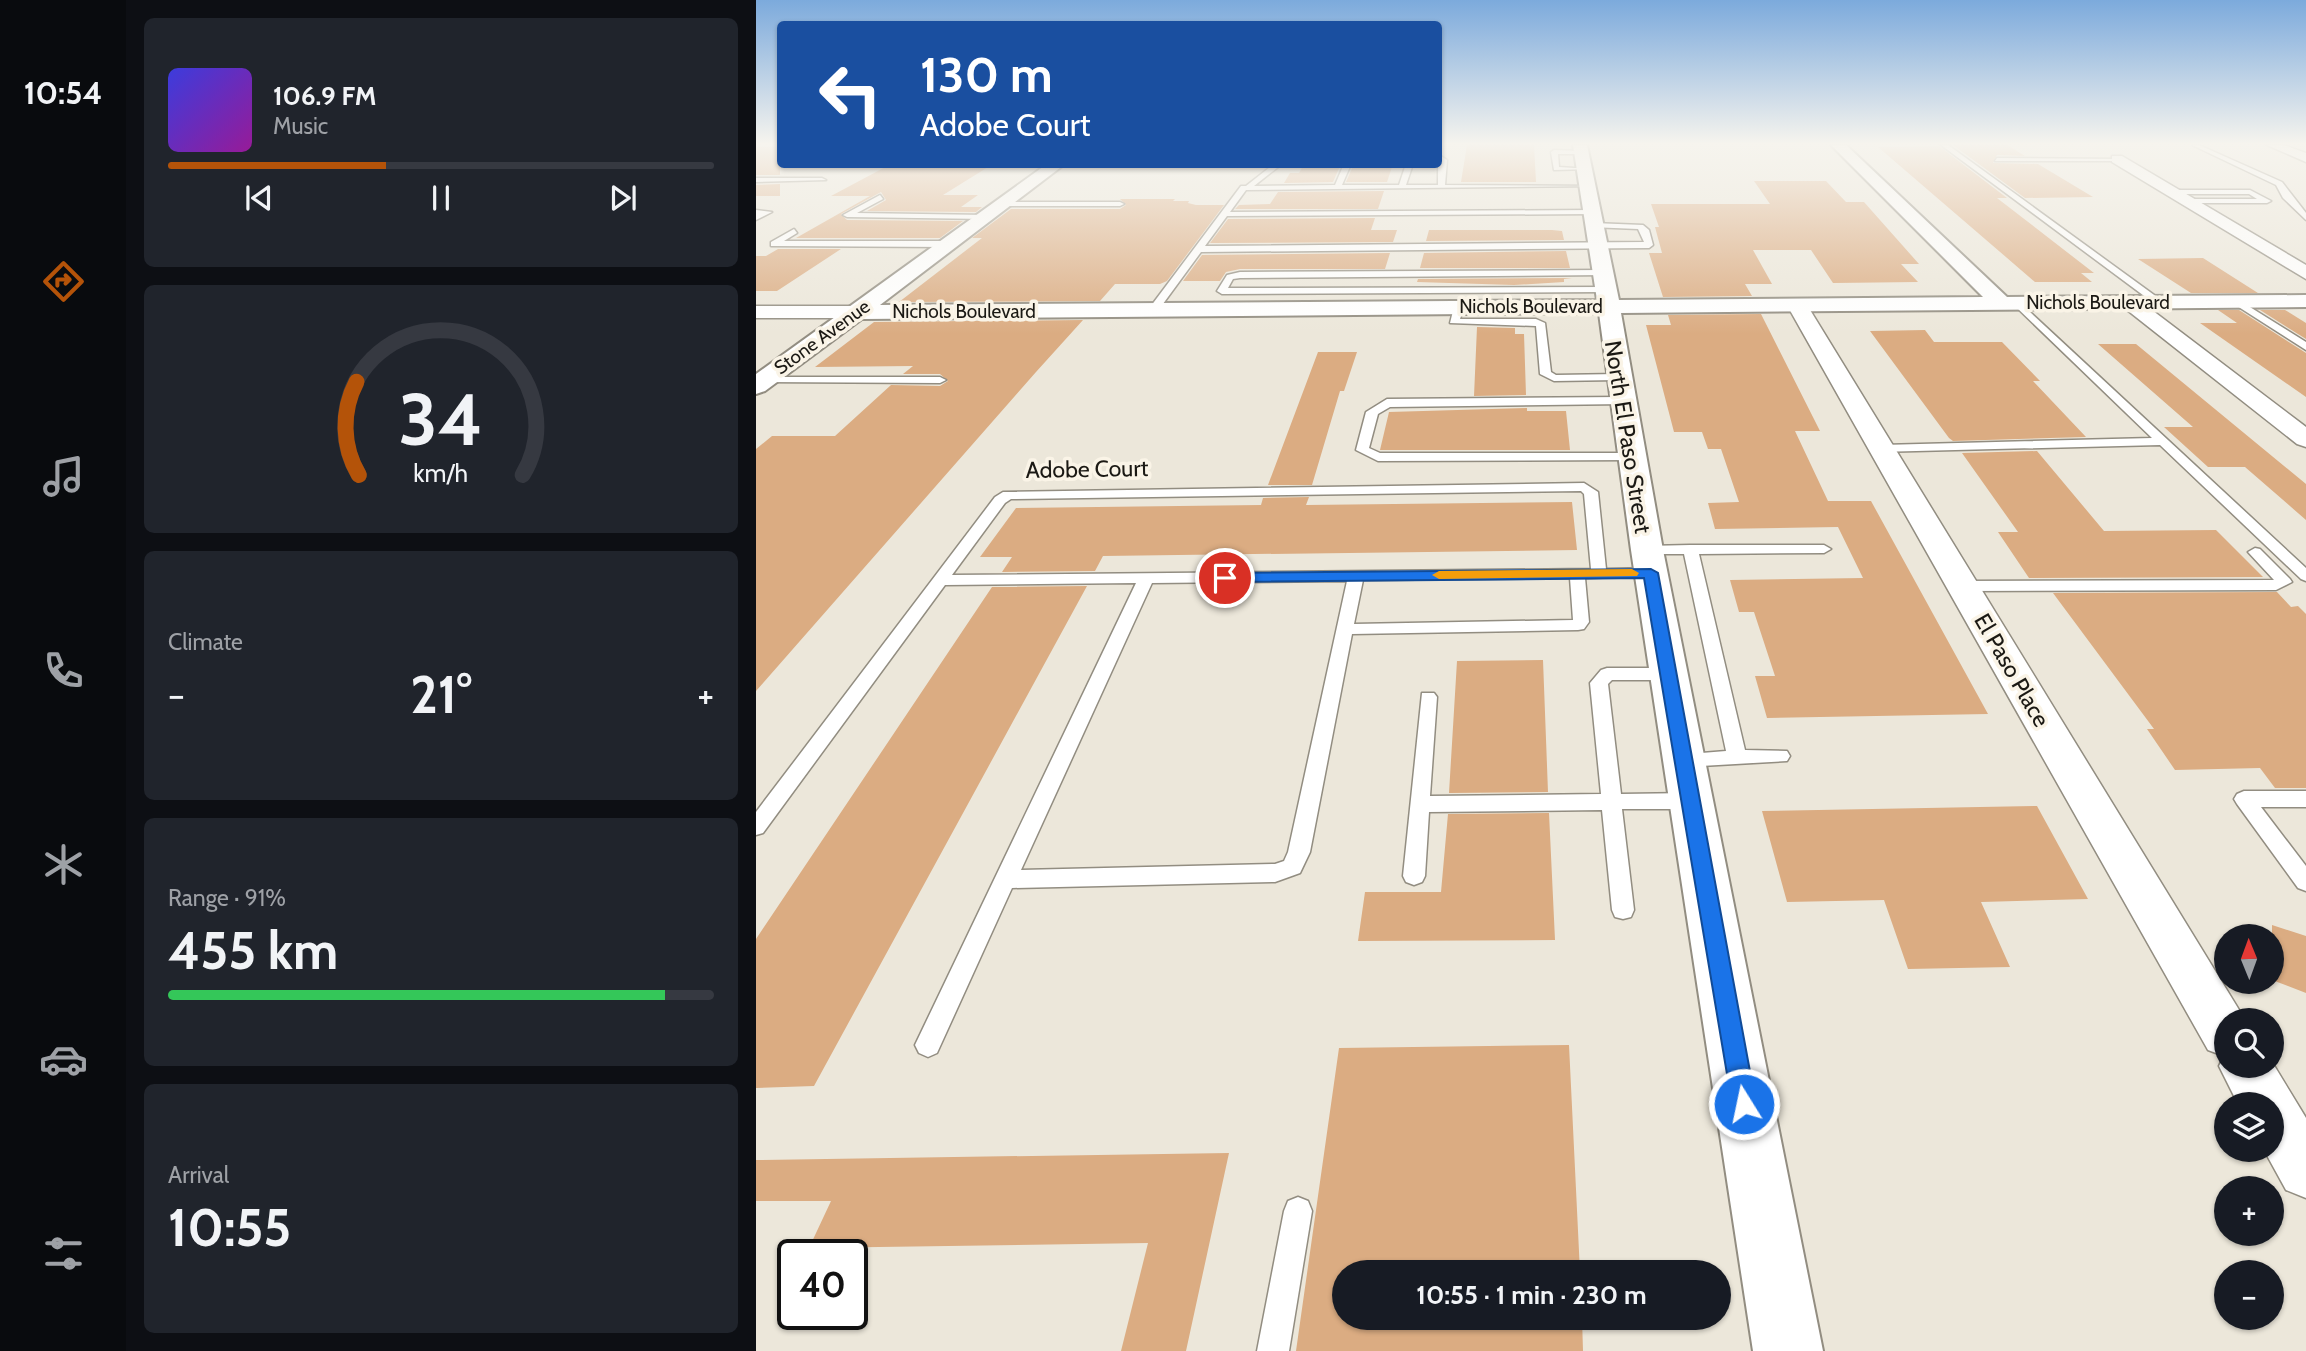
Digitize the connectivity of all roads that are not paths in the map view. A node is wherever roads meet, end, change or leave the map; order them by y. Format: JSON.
{"nodes":[{"id":1,"x":860,"y":208,"type":"edge"},
{"id":2,"x":999,"y":208,"type":"edge"},
{"id":3,"x":1229,"y":208,"type":"edge"},
{"id":4,"x":1539,"y":208,"type":"edge"},
{"id":5,"x":1906,"y":208,"type":"edge"},
{"id":6,"x":2030,"y":208,"type":"edge"},
{"id":7,"x":2213,"y":208,"type":"edge"},
{"id":8,"x":756,"y":212,"type":"edge"},
{"id":9,"x":1225,"y":214,"type":"junction"},
{"id":10,"x":987,"y":217,"type":"junction"},
{"id":11,"x":756,"y":218,"type":"edge"},
{"id":12,"x":1594,"y":220,"type":"edge"},
{"id":13,"x":794,"y":231,"type":"dead end"},
{"id":14,"x":950,"y":244,"type":"junction"},
{"id":15,"x":1199,"y":249,"type":"junction"},
{"id":16,"x":2306,"y":273,"type":"edge"},
{"id":17,"x":1226,"y":300,"type":"junction"},
{"id":18,"x":2306,"y":301,"type":"edge"},
{"id":19,"x":2129,"y":302,"type":"junction"},
{"id":20,"x":2158,"y":302,"type":"junction"},
{"id":21,"x":2237,"y":302,"type":"junction"},
{"id":22,"x":2009,"y":303,"type":"junction"},
{"id":23,"x":1797,"y":305,"type":"junction"},
{"id":24,"x":1459,"y":307,"type":"junction"},
{"id":25,"x":1153,"y":310,"type":"junction"},
{"id":26,"x":756,"y":312,"type":"edge"},
{"id":27,"x":857,"y":312,"type":"junction"},
{"id":28,"x":2306,"y":347,"type":"edge"},
{"id":29,"x":940,"y":380,"type":"dead end"},
{"id":30,"x":760,"y":383,"type":"edge"},
{"id":31,"x":1620,"y":389,"type":"junction"},
{"id":32,"x":2306,"y":439,"type":"edge"},
{"id":33,"x":2164,"y":441,"type":"junction"},
{"id":34,"x":1882,"y":449,"type":"junction"},
{"id":35,"x":1631,"y":456,"type":"junction"},
{"id":36,"x":1690,"y":549,"type":"junction"},
{"id":37,"x":1824,"y":549,"type":"dead end"},
{"id":38,"x":2255,"y":552,"type":"dead end"},
{"id":39,"x":1649,"y":561,"type":"junction"},
{"id":40,"x":1577,"y":573,"type":"junction"},
{"id":41,"x":1599,"y":573,"type":"junction"},
{"id":42,"x":1356,"y":576,"type":"junction"},
{"id":43,"x":2306,"y":576,"type":"edge"},
{"id":44,"x":1146,"y":578,"type":"junction"},
{"id":45,"x":942,"y":580,"type":"junction"},
{"id":46,"x":1963,"y":586,"type":"junction"},
{"id":47,"x":1346,"y":629,"type":"junction"},
{"id":48,"x":1669,"y":674,"type":"junction"},
{"id":49,"x":1428,"y":697,"type":"dead end"},
{"id":50,"x":1780,"y":756,"type":"dead end"},
{"id":51,"x":1737,"y":757,"type":"junction"},
{"id":52,"x":1684,"y":760,"type":"junction"},
{"id":53,"x":2306,"y":799,"type":"edge"},
{"id":54,"x":1691,"y":801,"type":"junction"},
{"id":55,"x":1611,"y":802,"type":"junction"},
{"id":56,"x":1420,"y":804,"type":"junction"},
{"id":57,"x":756,"y":827,"type":"edge"},
{"id":58,"x":1414,"y":876,"type":"dead end"},
{"id":59,"x":1006,"y":879,"type":"junction"},
{"id":60,"x":2306,"y":882,"type":"edge"},
{"id":61,"x":1623,"y":910,"type":"dead end"},
{"id":62,"x":2214,"y":1014,"type":"edge"},
{"id":63,"x":928,"y":1045,"type":"dead end"},
{"id":64,"x":2284,"y":1132,"type":"edge"},
{"id":65,"x":2306,"y":1170,"type":"edge"},
{"id":66,"x":1298,"y":1211,"type":"dead end"},
{"id":67,"x":1273,"y":1351,"type":"edge"},
{"id":68,"x":1788,"y":1351,"type":"edge"}],
"edges":[{"from":1,"to":10,"type":"lane"},
{"from":2,"to":10,"type":"street","name":"Stone Avenue"},
{"from":3,"to":9,"type":"lane"},
{"from":4,"to":12,"type":"lane"},
{"from":5,"to":22,"type":"street"},
{"from":6,"to":20,"type":"lane"},
{"from":7,"to":16,"type":"street"},
{"from":8,"to":11,"type":"lane"},
{"from":9,"to":12,"type":"lane"},
{"from":9,"to":15,"type":"lane"},
{"from":10,"to":14,"type":"street","name":"Stone Avenue"},
{"from":12,"to":12,"type":"lane"},
{"from":12,"to":15,"type":"lane"},
{"from":12,"to":17,"type":"lane"},
{"from":12,"to":17,"type":"lane"},
{"from":12,"to":23,"type":"street","name":"Nichols Boulevard"},
{"from":12,"to":24,"type":"street","name":"Nichols Boulevard"},
{"from":12,"to":31,"type":"street","name":"North El Paso Street"},
{"from":13,"to":14,"type":"lane"},
{"from":14,"to":27,"type":"street","name":"Stone Avenue"},
{"from":15,"to":25,"type":"lane"},
{"from":17,"to":24,"type":"street","name":"Nichols Boulevard"},
{"from":17,"to":25,"type":"street","name":"Nichols Boulevard"},
{"from":18,"to":21,"type":"street","name":"Nichols Boulevard"},
{"from":19,"to":20,"type":"street","name":"Nichols Boulevard"},
{"from":19,"to":22,"type":"street","name":"Nichols Boulevard"},
{"from":19,"to":32,"type":"street"},
{"from":20,"to":21,"type":"street","name":"Nichols Boulevard"},
{"from":21,"to":28,"type":"lane"},
{"from":22,"to":23,"type":"street","name":"Nichols Boulevard"},
{"from":22,"to":33,"type":"lane"},
{"from":23,"to":34,"type":"street","name":"El Paso Place"},
{"from":24,"to":31,"type":"lane"},
{"from":25,"to":27,"type":"street","name":"Nichols Boulevard"},
{"from":26,"to":27,"type":"street","name":"Nichols Boulevard"},
{"from":27,"to":30,"type":"street","name":"Stone Avenue"},
{"from":29,"to":30,"type":"lane"},
{"from":31,"to":35,"type":"street","name":"North El Paso Street"},
{"from":31,"to":35,"type":"lane"},
{"from":33,"to":34,"type":"lane"},
{"from":33,"to":43,"type":"lane"},
{"from":34,"to":46,"type":"street","name":"El Paso Place"},
{"from":35,"to":39,"type":"street","name":"North El Paso Street"},
{"from":36,"to":37,"type":"lane"},
{"from":36,"to":39,"type":"lane"},
{"from":36,"to":51,"type":"lane"},
{"from":38,"to":46,"type":"lane"},
{"from":39,"to":41,"type":"lane"},
{"from":39,"to":48,"type":"street","name":"North El Paso Street"},
{"from":40,"to":41,"type":"lane"},
{"from":40,"to":42,"type":"lane"},
{"from":40,"to":47,"type":"lane"},
{"from":41,"to":45,"type":"lane","name":"Adobe Court"},
{"from":42,"to":44,"type":"lane"},
{"from":42,"to":47,"type":"lane"},
{"from":44,"to":45,"type":"lane"},
{"from":44,"to":59,"type":"lane"},
{"from":45,"to":57,"type":"lane","name":"Adobe Court"},
{"from":46,"to":62,"type":"street","name":"El Paso Place"},
{"from":47,"to":59,"type":"lane"},
{"from":48,"to":52,"type":"street","name":"North El Paso Street"},
{"from":48,"to":55,"type":"lane"},
{"from":49,"to":56,"type":"lane"},
{"from":50,"to":51,"type":"lane"},
{"from":51,"to":52,"type":"lane"},
{"from":52,"to":54,"type":"street","name":"North El Paso Street"},
{"from":53,"to":60,"type":"lane"},
{"from":54,"to":55,"type":"lane"},
{"from":54,"to":68,"type":"street","name":"North El Paso Street"},
{"from":55,"to":56,"type":"lane"},
{"from":55,"to":61,"type":"lane"},
{"from":56,"to":58,"type":"lane"},
{"from":59,"to":63,"type":"lane"},
{"from":64,"to":65,"type":"street"},
{"from":66,"to":67,"type":"lane"}]}
